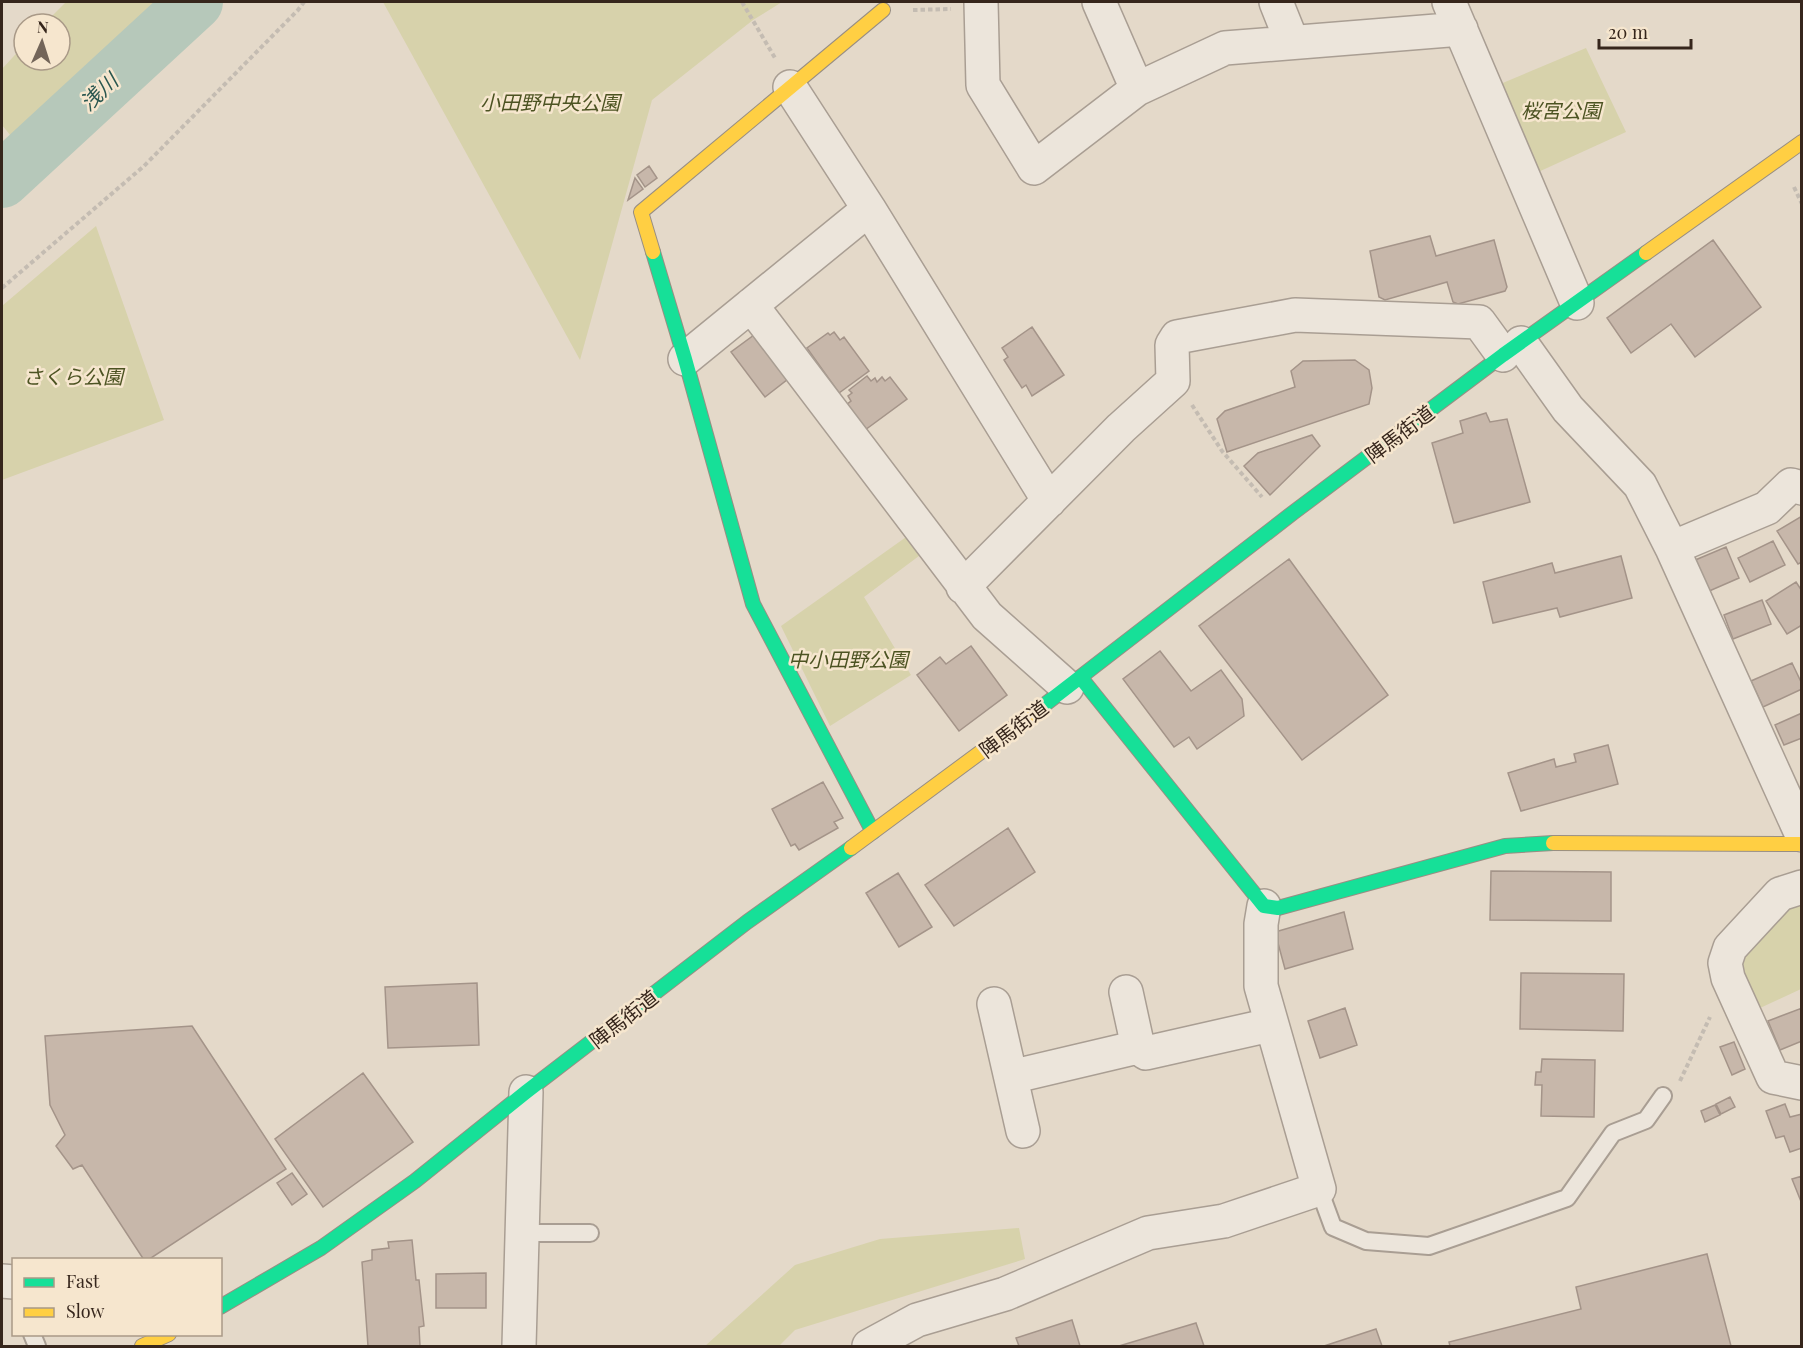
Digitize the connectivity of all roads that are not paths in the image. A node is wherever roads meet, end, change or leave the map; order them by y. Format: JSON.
{"nodes":[{"id":1,"x":1099,"y":2,"type":"edge"},
{"id":2,"x":1276,"y":2,"type":"edge"},
{"id":3,"x":981,"y":5,"type":"edge"},
{"id":4,"x":883,"y":10,"type":"road end"},
{"id":5,"x":1455,"y":15,"type":"edge"},
{"id":6,"x":1292,"y":42,"type":"junction"},
{"id":7,"x":790,"y":87,"type":"junction"},
{"id":8,"x":1137,"y":89,"type":"junction"},
{"id":9,"x":1802,"y":142,"type":"edge"},
{"id":10,"x":869,"y":208,"type":"junction"},
{"id":11,"x":1577,"y":303,"type":"junction"},
{"id":12,"x":751,"y":305,"type":"junction"},
{"id":13,"x":1512,"y":349,"type":"junction"},
{"id":14,"x":685,"y":359,"type":"junction"},
{"id":15,"x":1802,"y":488,"type":"edge"},
{"id":16,"x":1049,"y":501,"type":"junction"},
{"id":17,"x":1672,"y":548,"type":"junction"},
{"id":18,"x":963,"y":587,"type":"junction"},
{"id":19,"x":1074,"y":682,"type":"junction"},
{"id":20,"x":873,"y":832,"type":"junction"},
{"id":21,"x":1802,"y":835,"type":"edge"},
{"id":22,"x":1802,"y":844,"type":"edge"},
{"id":23,"x":1802,"y":887,"type":"edge"},
{"id":24,"x":1264,"y":906,"type":"junction"},
{"id":25,"x":1126,"y":992,"type":"dead end"},
{"id":26,"x":994,"y":1004,"type":"dead end"},
{"id":27,"x":1270,"y":1025,"type":"junction"},
{"id":28,"x":1138,"y":1047,"type":"junction"},
{"id":29,"x":1011,"y":1077,"type":"junction"},
{"id":30,"x":1802,"y":1083,"type":"edge"},
{"id":31,"x":526,"y":1092,"type":"junction"},
{"id":32,"x":1663,"y":1096,"type":"road end"},
{"id":33,"x":1023,"y":1131,"type":"dead end"},
{"id":34,"x":1319,"y":1189,"type":"junction"},
{"id":35,"x":522,"y":1233,"type":"junction"},
{"id":36,"x":590,"y":1233,"type":"dead end"},
{"id":37,"x":222,"y":1306,"type":"edge"},
{"id":38,"x":167,"y":1336,"type":"edge"},
{"id":39,"x":142,"y":1347,"type":"edge"},
{"id":40,"x":519,"y":1347,"type":"edge"},
{"id":41,"x":869,"y":1347,"type":"edge"}],
"edges":[{"from":1,"to":8,"type":"street"},
{"from":2,"to":6,"type":"street"},
{"from":3,"to":8,"type":"street"},
{"from":4,"to":7,"type":"main road"},
{"from":5,"to":6,"type":"street"},
{"from":5,"to":11,"type":"street"},
{"from":6,"to":8,"type":"street"},
{"from":7,"to":10,"type":"street"},
{"from":7,"to":14,"type":"main road"},
{"from":9,"to":11,"type":"main road","name":"陣馬街道"},
{"from":10,"to":12,"type":"street"},
{"from":10,"to":16,"type":"street"},
{"from":11,"to":13,"type":"main road","name":"陣馬街道"},
{"from":12,"to":14,"type":"street"},
{"from":12,"to":18,"type":"street"},
{"from":13,"to":16,"type":"street"},
{"from":13,"to":17,"type":"street"},
{"from":13,"to":19,"type":"main road","name":"陣馬街道"},
{"from":14,"to":20,"type":"main road"},
{"from":15,"to":17,"type":"street"},
{"from":16,"to":18,"type":"street"},
{"from":17,"to":21,"type":"street"},
{"from":18,"to":19,"type":"street"},
{"from":19,"to":20,"type":"main road","name":"陣馬街道"},
{"from":19,"to":24,"type":"main road"},
{"from":20,"to":31,"type":"main road","name":"陣馬街道"},
{"from":22,"to":24,"type":"main road"},
{"from":23,"to":30,"type":"street"},
{"from":24,"to":27,"type":"street"},
{"from":25,"to":28,"type":"street"},
{"from":26,"to":29,"type":"street"},
{"from":27,"to":28,"type":"street"},
{"from":27,"to":34,"type":"street"},
{"from":28,"to":29,"type":"street"},
{"from":29,"to":33,"type":"street"},
{"from":31,"to":35,"type":"street"},
{"from":31,"to":37,"type":"main road","name":"陣馬街道"},
{"from":32,"to":34,"type":"lane"},
{"from":34,"to":41,"type":"street"},
{"from":35,"to":36,"type":"lane"},
{"from":35,"to":40,"type":"street"},
{"from":38,"to":39,"type":"main road"}]}
